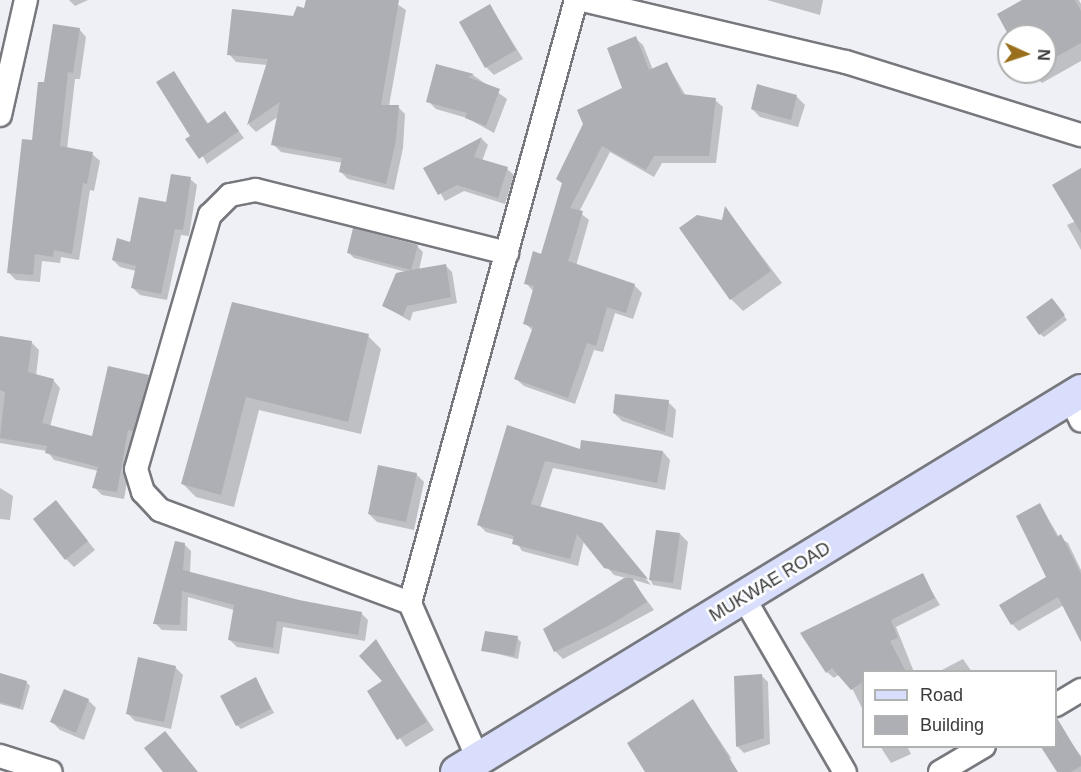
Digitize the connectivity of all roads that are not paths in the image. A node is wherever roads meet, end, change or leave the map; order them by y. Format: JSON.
{"nodes":[{"id":1,"x":26,"y":0,"type":"edge"},
{"id":2,"x":576,"y":0,"type":"edge"},
{"id":3,"x":583,"y":0,"type":"edge"},
{"id":4,"x":0,"y":115,"type":"edge"},
{"id":5,"x":1081,"y":135,"type":"edge"},
{"id":6,"x":507,"y":253,"type":"junction"},
{"id":7,"x":1077,"y":403,"type":"edge"},
{"id":8,"x":744,"y":598,"type":"junction"},
{"id":9,"x":410,"y":603,"type":"junction"},
{"id":10,"x":1081,"y":690,"type":"edge"},
{"id":11,"x":1057,"y":704,"type":"edge"},
{"id":12,"x":982,"y":748,"type":"edge"},
{"id":13,"x":0,"y":756,"type":"edge"},
{"id":14,"x":468,"y":765,"type":"edge"},
{"id":15,"x":51,"y":772,"type":"edge"},
{"id":16,"x":845,"y":772,"type":"edge"},
{"id":17,"x":940,"y":772,"type":"edge"}],
"edges":[{"from":1,"to":4,"type":"street"},
{"from":2,"to":6,"type":"street"},
{"from":3,"to":5,"type":"street"},
{"from":6,"to":9,"type":"street"},
{"from":6,"to":9,"type":"street"},
{"from":7,"to":8,"type":"street","name":"MUKWAE ROAD"},
{"from":8,"to":14,"type":"street","name":"MUKWAE ROAD"},
{"from":8,"to":16,"type":"street"},
{"from":9,"to":14,"type":"street"},
{"from":10,"to":11,"type":"street"},
{"from":12,"to":17,"type":"street"},
{"from":13,"to":15,"type":"street"}]}
